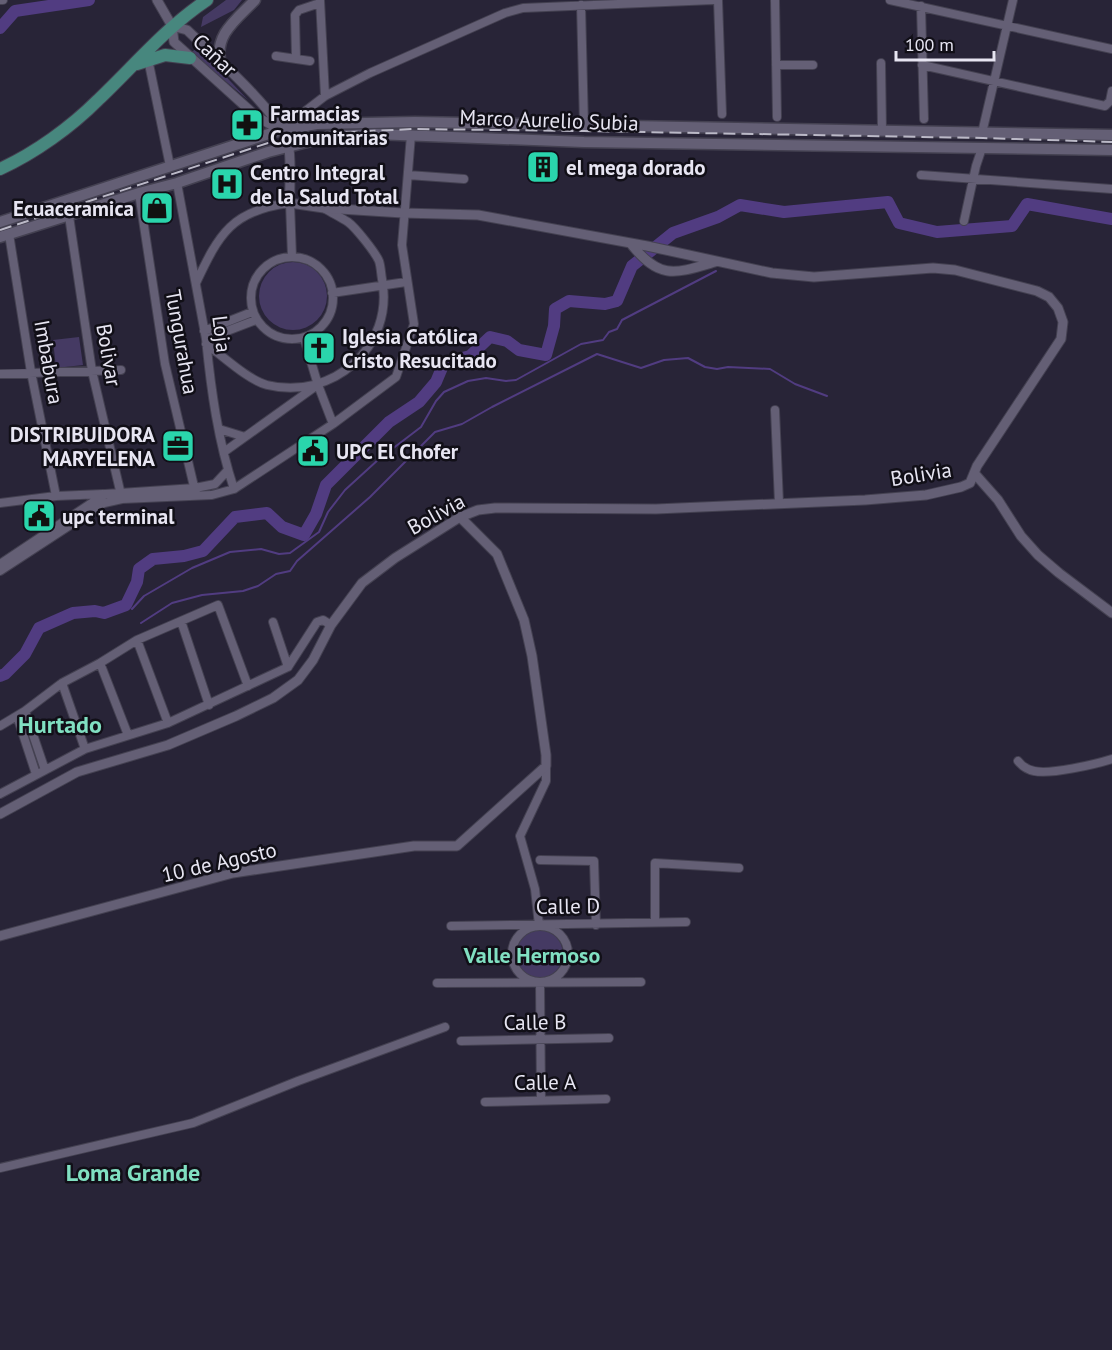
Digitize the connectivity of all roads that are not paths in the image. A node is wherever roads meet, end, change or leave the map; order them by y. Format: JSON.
{"nodes":[{"id":1,"x":207,"y":0,"type":"edge"},
{"id":2,"x":255,"y":0,"type":"edge"},
{"id":3,"x":716,"y":0,"type":"edge"},
{"id":4,"x":775,"y":0,"type":"edge"},
{"id":5,"x":890,"y":0,"type":"edge"},
{"id":6,"x":1013,"y":0,"type":"edge"},
{"id":7,"x":320,"y":2,"type":"edge"},
{"id":8,"x":604,"y":2,"type":"edge"},
{"id":9,"x":159,"y":4,"type":"edge"},
{"id":10,"x":581,"y":5,"type":"junction"},
{"id":11,"x":921,"y":6,"type":"junction"},
{"id":12,"x":172,"y":26,"type":"junction"},
{"id":13,"x":1008,"y":26,"type":"junction"},
{"id":14,"x":1112,"y":50,"type":"edge"},
{"id":15,"x":276,"y":56,"type":"dead end"},
{"id":16,"x":190,"y":58,"type":"junction"},
{"id":17,"x":296,"y":58,"type":"junction"},
{"id":18,"x":148,"y":59,"type":"junction"},
{"id":19,"x":310,"y":61,"type":"dead end"},
{"id":20,"x":881,"y":63,"type":"dead end"},
{"id":21,"x":221,"y":64,"type":"junction"},
{"id":22,"x":776,"y":65,"type":"junction"},
{"id":23,"x":813,"y":65,"type":"dead end"},
{"id":24,"x":922,"y":65,"type":"junction"},
{"id":25,"x":130,"y":67,"type":"junction"},
{"id":26,"x":995,"y":81,"type":"junction"},
{"id":27,"x":1112,"y":91,"type":"edge"},
{"id":28,"x":325,"y":96,"type":"junction"},
{"id":29,"x":722,"y":114,"type":"dead end"},
{"id":30,"x":302,"y":115,"type":"junction"},
{"id":31,"x":257,"y":117,"type":"junction"},
{"id":32,"x":777,"y":117,"type":"dead end"},
{"id":33,"x":924,"y":119,"type":"dead end"},
{"id":34,"x":584,"y":125,"type":"junction"},
{"id":35,"x":307,"y":126,"type":"junction"},
{"id":36,"x":281,"y":130,"type":"junction"},
{"id":37,"x":882,"y":131,"type":"junction"},
{"id":38,"x":982,"y":133,"type":"junction"},
{"id":39,"x":411,"y":135,"type":"junction"},
{"id":40,"x":1112,"y":135,"type":"edge"},
{"id":41,"x":249,"y":140,"type":"junction"},
{"id":42,"x":288,"y":146,"type":"junction"},
{"id":43,"x":982,"y":148,"type":"junction"},
{"id":44,"x":1112,"y":150,"type":"edge"},
{"id":45,"x":170,"y":166,"type":"junction"},
{"id":46,"x":0,"y":169,"type":"edge"},
{"id":47,"x":408,"y":175,"type":"junction"},
{"id":48,"x":921,"y":175,"type":"dead end"},
{"id":49,"x":464,"y":179,"type":"dead end"},
{"id":50,"x":973,"y":180,"type":"junction"},
{"id":51,"x":177,"y":183,"type":"junction"},
{"id":52,"x":1112,"y":189,"type":"edge"},
{"id":53,"x":139,"y":193,"type":"junction"},
{"id":54,"x":290,"y":203,"type":"junction"},
{"id":55,"x":324,"y":208,"type":"junction"},
{"id":56,"x":403,"y":213,"type":"junction"},
{"id":57,"x":69,"y":216,"type":"junction"},
{"id":58,"x":964,"y":221,"type":"dead end"},
{"id":59,"x":0,"y":222,"type":"edge"},
{"id":60,"x":4,"y":236,"type":"edge"},
{"id":61,"x":631,"y":244,"type":"junction"},
{"id":62,"x":292,"y":256,"type":"junction"},
{"id":63,"x":717,"y":261,"type":"junction"},
{"id":64,"x":406,"y":282,"type":"junction"},
{"id":65,"x":196,"y":283,"type":"junction"},
{"id":66,"x":384,"y":286,"type":"junction"},
{"id":67,"x":332,"y":293,"type":"junction"},
{"id":68,"x":254,"y":316,"type":"junction"},
{"id":69,"x":205,"y":338,"type":"junction"},
{"id":70,"x":304,"y":338,"type":"junction"},
{"id":71,"x":121,"y":370,"type":"dead end"},
{"id":72,"x":92,"y":371,"type":"junction"},
{"id":73,"x":31,"y":372,"type":"junction"},
{"id":74,"x":0,"y":374,"type":"edge"},
{"id":75,"x":318,"y":385,"type":"junction"},
{"id":76,"x":775,"y":410,"type":"dead end"},
{"id":77,"x":333,"y":424,"type":"junction"},
{"id":78,"x":219,"y":429,"type":"junction"},
{"id":79,"x":245,"y":437,"type":"junction"},
{"id":80,"x":224,"y":452,"type":"junction"},
{"id":81,"x":228,"y":470,"type":"junction"},
{"id":82,"x":975,"y":474,"type":"junction"},
{"id":83,"x":234,"y":489,"type":"junction"},
{"id":84,"x":195,"y":492,"type":"junction"},
{"id":85,"x":105,"y":494,"type":"junction"},
{"id":86,"x":121,"y":495,"type":"junction"},
{"id":87,"x":56,"y":496,"type":"junction"},
{"id":88,"x":0,"y":500,"type":"edge"},
{"id":89,"x":779,"y":503,"type":"junction"},
{"id":90,"x":460,"y":517,"type":"junction"},
{"id":91,"x":0,"y":564,"type":"edge"},
{"id":92,"x":0,"y":571,"type":"edge"},
{"id":93,"x":1112,"y":613,"type":"edge"},
{"id":94,"x":181,"y":621,"type":"junction"},
{"id":95,"x":273,"y":622,"type":"dead end"},
{"id":96,"x":331,"y":625,"type":"junction"},
{"id":97,"x":137,"y":640,"type":"junction"},
{"id":98,"x":100,"y":663,"type":"junction"},
{"id":99,"x":288,"y":667,"type":"junction"},
{"id":100,"x":62,"y":683,"type":"junction"},
{"id":101,"x":249,"y":686,"type":"junction"},
{"id":102,"x":209,"y":705,"type":"junction"},
{"id":103,"x":25,"y":711,"type":"junction"},
{"id":104,"x":17,"y":716,"type":"junction"},
{"id":105,"x":168,"y":723,"type":"junction"},
{"id":106,"x":0,"y":726,"type":"edge"},
{"id":107,"x":128,"y":735,"type":"junction"},
{"id":108,"x":34,"y":738,"type":"junction"},
{"id":109,"x":25,"y":742,"type":"junction"},
{"id":110,"x":85,"y":749,"type":"junction"},
{"id":111,"x":1112,"y":759,"type":"edge"},
{"id":112,"x":1018,"y":761,"type":"dead end"},
{"id":113,"x":546,"y":766,"type":"junction"},
{"id":114,"x":45,"y":770,"type":"junction"},
{"id":115,"x":36,"y":774,"type":"junction"},
{"id":116,"x":0,"y":794,"type":"edge"},
{"id":117,"x":0,"y":814,"type":"edge"},
{"id":118,"x":540,"y":860,"type":"dead end"},
{"id":119,"x":739,"y":868,"type":"dead end"},
{"id":120,"x":655,"y":922,"type":"junction"},
{"id":121,"x":686,"y":922,"type":"dead end"},
{"id":122,"x":539,"y":925,"type":"junction"},
{"id":123,"x":596,"y":925,"type":"junction"},
{"id":124,"x":451,"y":926,"type":"dead end"},
{"id":125,"x":0,"y":936,"type":"edge"},
{"id":126,"x":540,"y":982,"type":"junction"},
{"id":127,"x":640,"y":982,"type":"dead end"},
{"id":128,"x":437,"y":983,"type":"dead end"},
{"id":129,"x":445,"y":1027,"type":"dead end"},
{"id":130,"x":609,"y":1038,"type":"dead end"},
{"id":131,"x":540,"y":1040,"type":"junction"},
{"id":132,"x":461,"y":1041,"type":"dead end"},
{"id":133,"x":606,"y":1099,"type":"dead end"},
{"id":134,"x":541,"y":1100,"type":"junction"},
{"id":135,"x":484,"y":1102,"type":"dead end"},
{"id":136,"x":0,"y":1168,"type":"edge"}],
"edges":[{"from":1,"to":12,"type":"main road"},
{"from":2,"to":21,"type":"main road"},
{"from":3,"to":8,"type":"street"},
{"from":3,"to":29,"type":"street"},
{"from":4,"to":22,"type":"street"},
{"from":5,"to":11,"type":"street"},
{"from":6,"to":13,"type":"street"},
{"from":7,"to":17,"type":"street"},
{"from":7,"to":28,"type":"street"},
{"from":8,"to":10,"type":"street"},
{"from":9,"to":12,"type":"street"},
{"from":10,"to":28,"type":"street"},
{"from":10,"to":34,"type":"street"},
{"from":11,"to":13,"type":"street"},
{"from":11,"to":24,"type":"street"},
{"from":12,"to":16,"type":"street","name":"Cañar"},
{"from":12,"to":21,"type":"street","name":"Cañar"},
{"from":12,"to":25,"type":"main road"},
{"from":13,"to":14,"type":"street"},
{"from":13,"to":26,"type":"street"},
{"from":15,"to":17,"type":"street"},
{"from":16,"to":18,"type":"main road"},
{"from":16,"to":31,"type":"street","name":"Cañar"},
{"from":17,"to":19,"type":"street"},
{"from":18,"to":25,"type":"main road"},
{"from":18,"to":45,"type":"street"},
{"from":20,"to":37,"type":"street"},
{"from":21,"to":36,"type":"street","name":"Cañar"},
{"from":22,"to":23,"type":"street"},
{"from":22,"to":32,"type":"street"},
{"from":24,"to":26,"type":"street"},
{"from":24,"to":33,"type":"street"},
{"from":25,"to":46,"type":"main road"},
{"from":26,"to":27,"type":"street"},
{"from":26,"to":38,"type":"street"},
{"from":28,"to":30,"type":"street"},
{"from":30,"to":35,"type":"main road"},
{"from":30,"to":36,"type":"street"},
{"from":31,"to":36,"type":"street","name":"Cañar"},
{"from":31,"to":41,"type":"main road"},
{"from":34,"to":35,"type":"main road","name":"Marco Aurelio Subia"},
{"from":34,"to":37,"type":"main road","name":"Marco Aurelio Subia"},
{"from":35,"to":36,"type":"main road","name":"Marco Aurelio Subia"},
{"from":36,"to":41,"type":"main road","name":"Marco Aurelio Subia"},
{"from":36,"to":42,"type":"street","name":"Cañar"},
{"from":37,"to":38,"type":"main road","name":"Marco Aurelio Subia"},
{"from":38,"to":40,"type":"main road","name":"Marco Aurelio Subia"},
{"from":39,"to":42,"type":"main road","name":"Marco Aurelio Subia"},
{"from":39,"to":43,"type":"main road","name":"Marco Aurelio Subia"},
{"from":39,"to":47,"type":"street"},
{"from":41,"to":45,"type":"main road","name":"Marco Aurelio Subia"},
{"from":42,"to":51,"type":"main road","name":"Marco Aurelio Subia"},
{"from":42,"to":54,"type":"street","name":"Cañar"},
{"from":43,"to":44,"type":"main road","name":"Marco Aurelio Subia"},
{"from":43,"to":50,"type":"street"},
{"from":45,"to":59,"type":"main road","name":"Marco Aurelio Subia"},
{"from":47,"to":49,"type":"street"},
{"from":47,"to":56,"type":"street"},
{"from":48,"to":50,"type":"street"},
{"from":50,"to":52,"type":"street"},
{"from":50,"to":58,"type":"street"},
{"from":51,"to":53,"type":"main road","name":"Marco Aurelio Subia"},
{"from":51,"to":65,"type":"street","name":"Loja"},
{"from":53,"to":57,"type":"main road","name":"Marco Aurelio Subia"},
{"from":53,"to":84,"type":"street","name":"Tungurahua"},
{"from":54,"to":55,"type":"street"},
{"from":54,"to":62,"type":"street","name":"Cañar"},
{"from":54,"to":65,"type":"street"},
{"from":55,"to":56,"type":"street"},
{"from":55,"to":66,"type":"street"},
{"from":56,"to":61,"type":"street"},
{"from":56,"to":64,"type":"street"},
{"from":57,"to":60,"type":"main road","name":"Marco Aurelio Subia"},
{"from":57,"to":72,"type":"street","name":"Bolivar"},
{"from":60,"to":73,"type":"street","name":"Imbabura"},
{"from":61,"to":63,"type":"street"},
{"from":61,"to":63,"type":"street"},
{"from":62,"to":67,"type":"street"},
{"from":62,"to":68,"type":"street"},
{"from":63,"to":82,"type":"street"},
{"from":64,"to":66,"type":"street"},
{"from":64,"to":77,"type":"street"},
{"from":65,"to":69,"type":"street","name":"Loja"},
{"from":66,"to":67,"type":"street"},
{"from":66,"to":75,"type":"street"},
{"from":67,"to":70,"type":"street"},
{"from":68,"to":69,"type":"street"},
{"from":68,"to":70,"type":"street"},
{"from":69,"to":75,"type":"street"},
{"from":69,"to":78,"type":"street","name":"Loja"},
{"from":70,"to":75,"type":"street"},
{"from":71,"to":72,"type":"street"},
{"from":72,"to":73,"type":"street"},
{"from":72,"to":86,"type":"street","name":"Bolivar"},
{"from":73,"to":74,"type":"street"},
{"from":73,"to":87,"type":"street","name":"Imbabura"},
{"from":75,"to":77,"type":"street"},
{"from":75,"to":79,"type":"street"},
{"from":76,"to":89,"type":"street"},
{"from":77,"to":83,"type":"street"},
{"from":78,"to":79,"type":"street"},
{"from":78,"to":80,"type":"street","name":"Loja"},
{"from":79,"to":80,"type":"street"},
{"from":80,"to":81,"type":"street","name":"Loja"},
{"from":81,"to":83,"type":"street","name":"Loja"},
{"from":81,"to":84,"type":"street"},
{"from":82,"to":89,"type":"street","name":"Bolivia"},
{"from":82,"to":93,"type":"street"},
{"from":83,"to":84,"type":"street"},
{"from":84,"to":86,"type":"street"},
{"from":85,"to":86,"type":"street"},
{"from":85,"to":87,"type":"street"},
{"from":85,"to":91,"type":"street"},
{"from":86,"to":92,"type":"street"},
{"from":87,"to":88,"type":"street"},
{"from":89,"to":90,"type":"street","name":"Bolivia"},
{"from":90,"to":96,"type":"street","name":"Bolivia"},
{"from":90,"to":113,"type":"street"},
{"from":94,"to":97,"type":"street"},
{"from":94,"to":101,"type":"street"},
{"from":94,"to":102,"type":"street"},
{"from":95,"to":99,"type":"street"},
{"from":96,"to":99,"type":"street"},
{"from":96,"to":117,"type":"street","name":"Bolivia"},
{"from":97,"to":98,"type":"street"},
{"from":97,"to":105,"type":"street"},
{"from":98,"to":100,"type":"street"},
{"from":98,"to":107,"type":"street"},
{"from":99,"to":101,"type":"street"},
{"from":100,"to":103,"type":"street"},
{"from":100,"to":110,"type":"street"},
{"from":101,"to":102,"type":"street"},
{"from":102,"to":105,"type":"street"},
{"from":103,"to":104,"type":"street"},
{"from":103,"to":108,"type":"street"},
{"from":104,"to":106,"type":"street"},
{"from":104,"to":109,"type":"street"},
{"from":105,"to":107,"type":"street"},
{"from":107,"to":110,"type":"street"},
{"from":108,"to":109,"type":"street"},
{"from":108,"to":114,"type":"street"},
{"from":109,"to":115,"type":"street"},
{"from":110,"to":114,"type":"street"},
{"from":111,"to":112,"type":"street"},
{"from":113,"to":122,"type":"street"},
{"from":113,"to":125,"type":"street","name":"10 de Agosto"},
{"from":114,"to":115,"type":"street"},
{"from":115,"to":116,"type":"street"},
{"from":118,"to":123,"type":"street"},
{"from":119,"to":120,"type":"street"},
{"from":120,"to":121,"type":"street","name":"Calle D"},
{"from":120,"to":123,"type":"street","name":"Calle D"},
{"from":122,"to":123,"type":"street","name":"Calle D"},
{"from":122,"to":124,"type":"street","name":"Calle D"},
{"from":122,"to":126,"type":"street"},
{"from":122,"to":126,"type":"street"},
{"from":126,"to":127,"type":"street"},
{"from":126,"to":128,"type":"street"},
{"from":126,"to":131,"type":"street"},
{"from":129,"to":136,"type":"street"},
{"from":130,"to":131,"type":"street","name":"Calle B"},
{"from":131,"to":132,"type":"street","name":"Calle B"},
{"from":131,"to":134,"type":"street"},
{"from":133,"to":134,"type":"street","name":"Calle A"},
{"from":134,"to":135,"type":"street","name":"Calle A"}]}
